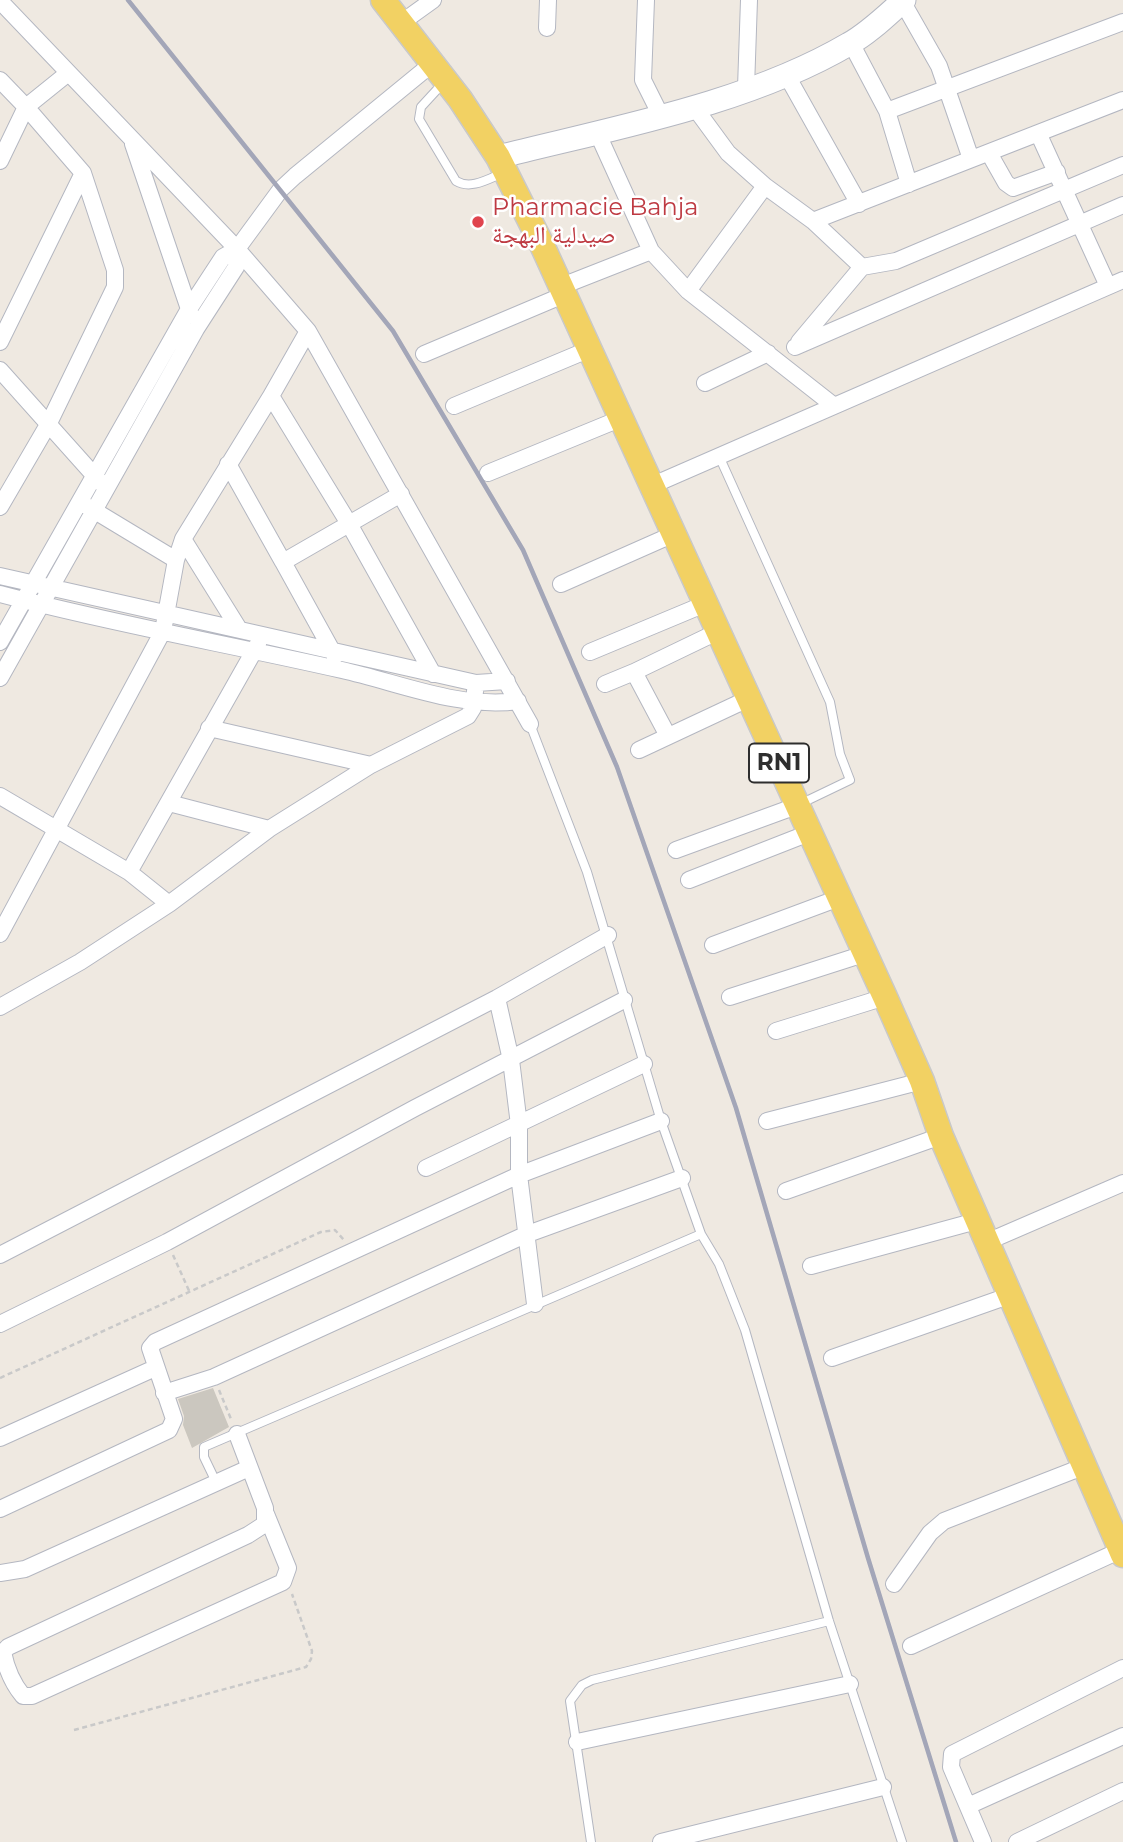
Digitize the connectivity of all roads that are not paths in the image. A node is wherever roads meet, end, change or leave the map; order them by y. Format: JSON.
{"nodes":[{"id":1,"x":383,"y":0,"type":"edge"},
{"id":2,"x":433,"y":0,"type":"edge"},
{"id":3,"x":548,"y":0,"type":"edge"},
{"id":4,"x":646,"y":0,"type":"edge"},
{"id":5,"x":749,"y":0,"type":"edge"},
{"id":6,"x":0,"y":1,"type":"edge"},
{"id":7,"x":903,"y":1,"type":"edge"},
{"id":8,"x":1123,"y":22,"type":"edge"},
{"id":9,"x":401,"y":23,"type":"junction"},
{"id":10,"x":547,"y":28,"type":"dead end"},
{"id":11,"x":851,"y":43,"type":"junction"},
{"id":12,"x":439,"y":71,"type":"junction"},
{"id":13,"x":67,"y":74,"type":"junction"},
{"id":14,"x":786,"y":74,"type":"junction"},
{"id":15,"x":0,"y":80,"type":"edge"},
{"id":16,"x":746,"y":88,"type":"junction"},
{"id":17,"x":946,"y":88,"type":"junction"},
{"id":18,"x":1123,"y":100,"type":"edge"},
{"id":19,"x":26,"y":107,"type":"junction"},
{"id":20,"x":695,"y":107,"type":"junction"},
{"id":21,"x":887,"y":111,"type":"junction"},
{"id":22,"x":661,"y":116,"type":"junction"},
{"id":23,"x":597,"y":132,"type":"junction"},
{"id":24,"x":1039,"y":135,"type":"junction"},
{"id":25,"x":131,"y":138,"type":"junction"},
{"id":26,"x":989,"y":153,"type":"junction"},
{"id":27,"x":971,"y":159,"type":"junction"},
{"id":28,"x":0,"y":161,"type":"edge"},
{"id":29,"x":502,"y":165,"type":"junction"},
{"id":30,"x":1123,"y":165,"type":"edge"},
{"id":31,"x":1057,"y":172,"type":"junction"},
{"id":32,"x":83,"y":173,"type":"junction"},
{"id":33,"x":909,"y":184,"type":"junction"},
{"id":34,"x":765,"y":186,"type":"junction"},
{"id":35,"x":1064,"y":188,"type":"junction"},
{"id":36,"x":859,"y":204,"type":"junction"},
{"id":37,"x":1123,"y":205,"type":"edge"},
{"id":38,"x":813,"y":221,"type":"junction"},
{"id":39,"x":1079,"y":222,"type":"junction"},
{"id":40,"x":237,"y":249,"type":"junction"},
{"id":41,"x":651,"y":251,"type":"junction"},
{"id":42,"x":862,"y":267,"type":"junction"},
{"id":43,"x":1115,"y":283,"type":"edge"},
{"id":44,"x":564,"y":290,"type":"junction"},
{"id":45,"x":688,"y":290,"type":"junction"},
{"id":46,"x":189,"y":309,"type":"junction"},
{"id":47,"x":196,"y":328,"type":"junction"},
{"id":48,"x":308,"y":331,"type":"junction"},
{"id":49,"x":0,"y":342,"type":"edge"},
{"id":50,"x":795,"y":347,"type":"junction"},
{"id":51,"x":590,"y":349,"type":"junction"},
{"id":52,"x":424,"y":354,"type":"dead end"},
{"id":53,"x":774,"y":358,"type":"junction"},
{"id":54,"x":0,"y":370,"type":"edge"},
{"id":55,"x":705,"y":383,"type":"dead end"},
{"id":56,"x":271,"y":397,"type":"junction"},
{"id":57,"x":834,"y":405,"type":"junction"},
{"id":58,"x":454,"y":406,"type":"dead end"},
{"id":59,"x":622,"y":418,"type":"junction"},
{"id":60,"x":49,"y":423,"type":"junction"},
{"id":61,"x":719,"y":456,"type":"junction"},
{"id":62,"x":228,"y":464,"type":"junction"},
{"id":63,"x":488,"y":473,"type":"dead end"},
{"id":64,"x":101,"y":482,"type":"junction"},
{"id":65,"x":653,"y":485,"type":"junction"},
{"id":66,"x":401,"y":494,"type":"junction"},
{"id":67,"x":87,"y":506,"type":"junction"},
{"id":68,"x":0,"y":507,"type":"edge"},
{"id":69,"x":348,"y":522,"type":"junction"},
{"id":70,"x":674,"y":534,"type":"junction"},
{"id":71,"x":183,"y":539,"type":"junction"},
{"id":72,"x":176,"y":560,"type":"junction"},
{"id":73,"x":283,"y":562,"type":"junction"},
{"id":74,"x":0,"y":576,"type":"edge"},
{"id":75,"x":561,"y":584,"type":"dead end"},
{"id":76,"x":32,"y":585,"type":"junction"},
{"id":77,"x":50,"y":587,"type":"junction"},
{"id":78,"x":0,"y":594,"type":"edge"},
{"id":79,"x":23,"y":600,"type":"junction"},
{"id":80,"x":41,"y":604,"type":"junction"},
{"id":81,"x":705,"y":604,"type":"junction"},
{"id":82,"x":166,"y":623,"type":"junction"},
{"id":83,"x":239,"y":629,"type":"junction"},
{"id":84,"x":717,"y":632,"type":"junction"},
{"id":85,"x":262,"y":635,"type":"junction"},
{"id":86,"x":0,"y":642,"type":"edge"},
{"id":87,"x":332,"y":650,"type":"junction"},
{"id":88,"x":590,"y":652,"type":"dead end"},
{"id":89,"x":253,"y":653,"type":"junction"},
{"id":90,"x":342,"y":670,"type":"junction"},
{"id":91,"x":431,"y":671,"type":"junction"},
{"id":92,"x":634,"y":672,"type":"junction"},
{"id":93,"x":0,"y":678,"type":"edge"},
{"id":94,"x":507,"y":681,"type":"junction"},
{"id":95,"x":476,"y":683,"type":"junction"},
{"id":96,"x":605,"y":684,"type":"dead end"},
{"id":97,"x":444,"y":695,"type":"junction"},
{"id":98,"x":750,"y":698,"type":"junction"},
{"id":99,"x":519,"y":701,"type":"junction"},
{"id":100,"x":474,"y":704,"type":"junction"},
{"id":101,"x":530,"y":724,"type":"joint"},
{"id":102,"x":209,"y":728,"type":"junction"},
{"id":103,"x":668,"y":736,"type":"junction"},
{"id":104,"x":639,"y":750,"type":"dead end"},
{"id":105,"x":371,"y":765,"type":"junction"},
{"id":106,"x":0,"y":796,"type":"edge"},
{"id":107,"x":169,"y":803,"type":"junction"},
{"id":108,"x":799,"y":805,"type":"junction"},
{"id":109,"x":270,"y":829,"type":"junction"},
{"id":110,"x":59,"y":830,"type":"junction"},
{"id":111,"x":809,"y":832,"type":"junction"},
{"id":112,"x":676,"y":850,"type":"dead end"},
{"id":113,"x":129,"y":872,"type":"junction"},
{"id":114,"x":689,"y":880,"type":"dead end"},
{"id":115,"x":839,"y":898,"type":"junction"},
{"id":116,"x":169,"y":904,"type":"junction"},
{"id":117,"x":0,"y":934,"type":"edge"},
{"id":118,"x":608,"y":935,"type":"junction"},
{"id":119,"x":713,"y":945,"type":"dead end"},
{"id":120,"x":864,"y":954,"type":"junction"},
{"id":121,"x":730,"y":997,"type":"dead end"},
{"id":122,"x":885,"y":997,"type":"junction"},
{"id":123,"x":497,"y":998,"type":"junction"},
{"id":124,"x":624,"y":1000,"type":"junction"},
{"id":125,"x":0,"y":1007,"type":"edge"},
{"id":126,"x":776,"y":1031,"type":"dead end"},
{"id":127,"x":511,"y":1060,"type":"junction"},
{"id":128,"x":644,"y":1064,"type":"junction"},
{"id":129,"x":922,"y":1081,"type":"junction"},
{"id":130,"x":662,"y":1121,"type":"junction"},
{"id":131,"x":767,"y":1121,"type":"dead end"},
{"id":132,"x":519,"y":1125,"type":"junction"},
{"id":133,"x":941,"y":1136,"type":"junction"},
{"id":134,"x":426,"y":1168,"type":"dead end"},
{"id":135,"x":519,"y":1175,"type":"junction"},
{"id":136,"x":682,"y":1178,"type":"junction"},
{"id":137,"x":1123,"y":1182,"type":"edge"},
{"id":138,"x":786,"y":1191,"type":"dead end"},
{"id":139,"x":984,"y":1231,"type":"junction"},
{"id":140,"x":701,"y":1234,"type":"junction"},
{"id":141,"x":525,"y":1235,"type":"junction"},
{"id":142,"x":0,"y":1255,"type":"edge"},
{"id":143,"x":811,"y":1266,"type":"dead end"},
{"id":144,"x":1011,"y":1295,"type":"junction"},
{"id":145,"x":535,"y":1304,"type":"junction"},
{"id":146,"x":0,"y":1324,"type":"edge"},
{"id":147,"x":832,"y":1357,"type":"dead end"},
{"id":148,"x":155,"y":1368,"type":"junction"},
{"id":149,"x":164,"y":1393,"type":"junction"},
{"id":150,"x":237,"y":1434,"type":"junction"},
{"id":151,"x":0,"y":1438,"type":"edge"},
{"id":152,"x":1085,"y":1466,"type":"junction"},
{"id":153,"x":249,"y":1468,"type":"junction"},
{"id":154,"x":216,"y":1482,"type":"junction"},
{"id":155,"x":0,"y":1509,"type":"edge"},
{"id":156,"x":266,"y":1514,"type":"junction"},
{"id":157,"x":1116,"y":1518,"type":"edge"},
{"id":158,"x":1122,"y":1553,"type":"edge"},
{"id":159,"x":0,"y":1573,"type":"edge"},
{"id":160,"x":894,"y":1584,"type":"dead end"},
{"id":161,"x":829,"y":1621,"type":"junction"},
{"id":162,"x":911,"y":1646,"type":"dead end"},
{"id":163,"x":1123,"y":1668,"type":"edge"},
{"id":164,"x":850,"y":1684,"type":"junction"},
{"id":165,"x":1123,"y":1736,"type":"edge"},
{"id":166,"x":577,"y":1742,"type":"junction"},
{"id":167,"x":883,"y":1787,"type":"junction"},
{"id":168,"x":1123,"y":1791,"type":"edge"},
{"id":169,"x":968,"y":1806,"type":"junction"},
{"id":170,"x":592,"y":1842,"type":"edge"},
{"id":171,"x":661,"y":1842,"type":"edge"},
{"id":172,"x":902,"y":1842,"type":"edge"},
{"id":173,"x":983,"y":1842,"type":"edge"},
{"id":174,"x":1017,"y":1842,"type":"edge"}],
"edges":[{"from":1,"to":9,"type":"main road","number":"RN1"},
{"from":2,"to":9,"type":"street"},
{"from":3,"to":10,"type":"street"},
{"from":4,"to":22,"type":"street"},
{"from":5,"to":16,"type":"street"},
{"from":6,"to":13,"type":"street"},
{"from":7,"to":11,"type":"street"},
{"from":7,"to":17,"type":"street"},
{"from":8,"to":17,"type":"street"},
{"from":9,"to":12,"type":"main road","number":"RN1"},
{"from":11,"to":14,"type":"street"},
{"from":11,"to":21,"type":"street"},
{"from":12,"to":29,"type":"main road","number":"RN1"},
{"from":12,"to":29,"type":"lane"},
{"from":12,"to":40,"type":"street"},
{"from":13,"to":19,"type":"street"},
{"from":13,"to":25,"type":"street"},
{"from":14,"to":16,"type":"street"},
{"from":14,"to":36,"type":"street"},
{"from":15,"to":19,"type":"street"},
{"from":16,"to":20,"type":"street"},
{"from":17,"to":21,"type":"street"},
{"from":17,"to":27,"type":"street"},
{"from":18,"to":24,"type":"street"},
{"from":19,"to":28,"type":"street"},
{"from":19,"to":32,"type":"street"},
{"from":20,"to":22,"type":"street"},
{"from":20,"to":34,"type":"street"},
{"from":21,"to":33,"type":"street"},
{"from":22,"to":23,"type":"street"},
{"from":23,"to":29,"type":"street"},
{"from":23,"to":41,"type":"street"},
{"from":24,"to":26,"type":"street"},
{"from":24,"to":31,"type":"street"},
{"from":25,"to":40,"type":"street"},
{"from":25,"to":46,"type":"street"},
{"from":26,"to":27,"type":"street"},
{"from":26,"to":31,"type":"street"},
{"from":27,"to":33,"type":"street"},
{"from":29,"to":44,"type":"main road","number":"RN1"},
{"from":30,"to":35,"type":"street"},
{"from":31,"to":35,"type":"street"},
{"from":32,"to":49,"type":"street"},
{"from":32,"to":60,"type":"street"},
{"from":33,"to":36,"type":"street"},
{"from":34,"to":38,"type":"street"},
{"from":34,"to":45,"type":"street"},
{"from":35,"to":39,"type":"street"},
{"from":35,"to":42,"type":"street"},
{"from":36,"to":38,"type":"street"},
{"from":37,"to":39,"type":"street"},
{"from":38,"to":42,"type":"street"},
{"from":39,"to":43,"type":"street"},
{"from":39,"to":50,"type":"street"},
{"from":40,"to":46,"type":"street"},
{"from":40,"to":47,"type":"street"},
{"from":40,"to":48,"type":"street"},
{"from":41,"to":44,"type":"street"},
{"from":41,"to":45,"type":"street"},
{"from":42,"to":50,"type":"street"},
{"from":43,"to":57,"type":"street"},
{"from":44,"to":51,"type":"main road","number":"RN1"},
{"from":44,"to":52,"type":"street"},
{"from":45,"to":53,"type":"street"},
{"from":46,"to":47,"type":"street"},
{"from":46,"to":64,"type":"street"},
{"from":47,"to":64,"type":"street"},
{"from":48,"to":56,"type":"street"},
{"from":48,"to":66,"type":"street"},
{"from":50,"to":53,"type":"street"},
{"from":51,"to":58,"type":"street"},
{"from":51,"to":59,"type":"main road","number":"RN1"},
{"from":53,"to":55,"type":"street"},
{"from":53,"to":57,"type":"street"},
{"from":54,"to":60,"type":"street"},
{"from":56,"to":62,"type":"street"},
{"from":56,"to":69,"type":"street"},
{"from":57,"to":61,"type":"street"},
{"from":59,"to":63,"type":"street"},
{"from":59,"to":65,"type":"main road","number":"RN1"},
{"from":60,"to":64,"type":"street"},
{"from":60,"to":68,"type":"street"},
{"from":61,"to":65,"type":"street"},
{"from":61,"to":108,"type":"lane"},
{"from":62,"to":71,"type":"street"},
{"from":62,"to":73,"type":"street"},
{"from":64,"to":67,"type":"street"},
{"from":65,"to":70,"type":"main road","number":"RN1"},
{"from":66,"to":69,"type":"street"},
{"from":66,"to":94,"type":"street"},
{"from":67,"to":72,"type":"street"},
{"from":67,"to":76,"type":"street"},
{"from":67,"to":77,"type":"street"},
{"from":69,"to":73,"type":"street"},
{"from":69,"to":91,"type":"street"},
{"from":70,"to":75,"type":"street"},
{"from":70,"to":81,"type":"main road","number":"RN1"},
{"from":71,"to":72,"type":"street"},
{"from":71,"to":83,"type":"street"},
{"from":72,"to":82,"type":"street"},
{"from":73,"to":87,"type":"street"},
{"from":74,"to":76,"type":"street"},
{"from":76,"to":77,"type":"street"},
{"from":76,"to":79,"type":"street"},
{"from":77,"to":80,"type":"street"},
{"from":77,"to":82,"type":"street"},
{"from":78,"to":79,"type":"street"},
{"from":79,"to":80,"type":"street"},
{"from":79,"to":86,"type":"street"},
{"from":80,"to":82,"type":"street"},
{"from":80,"to":93,"type":"street"},
{"from":81,"to":84,"type":"main road","number":"RN1"},
{"from":81,"to":88,"type":"street"},
{"from":82,"to":83,"type":"street"},
{"from":82,"to":89,"type":"street"},
{"from":82,"to":110,"type":"street"},
{"from":83,"to":85,"type":"street"},
{"from":84,"to":92,"type":"street"},
{"from":84,"to":98,"type":"main road","number":"RN1"},
{"from":85,"to":87,"type":"street"},
{"from":85,"to":89,"type":"street"},
{"from":87,"to":90,"type":"street"},
{"from":87,"to":91,"type":"street"},
{"from":89,"to":90,"type":"street"},
{"from":89,"to":102,"type":"street"},
{"from":90,"to":97,"type":"street"},
{"from":91,"to":95,"type":"street"},
{"from":91,"to":97,"type":"street"},
{"from":92,"to":96,"type":"street"},
{"from":92,"to":103,"type":"street"},
{"from":94,"to":95,"type":"street"},
{"from":94,"to":99,"type":"street"},
{"from":95,"to":100,"type":"street"},
{"from":97,"to":100,"type":"street"},
{"from":98,"to":103,"type":"street"},
{"from":98,"to":108,"type":"main road","number":"RN1"},
{"from":99,"to":100,"type":"street"},
{"from":99,"to":101,"type":"street"},
{"from":100,"to":105,"type":"street"},
{"from":101,"to":118,"type":"lane"},
{"from":102,"to":105,"type":"street"},
{"from":102,"to":107,"type":"street"},
{"from":103,"to":104,"type":"street"},
{"from":105,"to":109,"type":"street"},
{"from":106,"to":110,"type":"street"},
{"from":107,"to":109,"type":"street"},
{"from":107,"to":113,"type":"street"},
{"from":108,"to":111,"type":"main road","number":"RN1"},
{"from":108,"to":112,"type":"street"},
{"from":109,"to":116,"type":"street"},
{"from":110,"to":113,"type":"street"},
{"from":110,"to":117,"type":"street"},
{"from":111,"to":114,"type":"street"},
{"from":111,"to":115,"type":"main road","number":"RN1"},
{"from":113,"to":116,"type":"street"},
{"from":115,"to":119,"type":"street"},
{"from":115,"to":120,"type":"main road","number":"RN1"},
{"from":116,"to":125,"type":"street"},
{"from":118,"to":123,"type":"street"},
{"from":118,"to":124,"type":"lane"},
{"from":120,"to":121,"type":"street"},
{"from":120,"to":122,"type":"main road","number":"RN1"},
{"from":122,"to":126,"type":"street"},
{"from":122,"to":129,"type":"main road","number":"RN1"},
{"from":123,"to":127,"type":"street"},
{"from":123,"to":142,"type":"street"},
{"from":124,"to":127,"type":"street"},
{"from":124,"to":128,"type":"lane"},
{"from":127,"to":132,"type":"street"},
{"from":127,"to":146,"type":"street"},
{"from":128,"to":130,"type":"lane"},
{"from":128,"to":132,"type":"street"},
{"from":129,"to":131,"type":"street"},
{"from":129,"to":133,"type":"main road","number":"RN1"},
{"from":130,"to":135,"type":"street"},
{"from":130,"to":136,"type":"lane"},
{"from":132,"to":134,"type":"street"},
{"from":132,"to":135,"type":"street"},
{"from":133,"to":138,"type":"street"},
{"from":133,"to":139,"type":"main road","number":"RN1"},
{"from":135,"to":141,"type":"street"},
{"from":135,"to":148,"type":"street"},
{"from":136,"to":140,"type":"lane"},
{"from":136,"to":141,"type":"street"},
{"from":137,"to":139,"type":"street"},
{"from":139,"to":143,"type":"street"},
{"from":139,"to":144,"type":"main road","number":"RN1"},
{"from":140,"to":145,"type":"lane"},
{"from":140,"to":161,"type":"lane"},
{"from":141,"to":145,"type":"street"},
{"from":141,"to":149,"type":"street"},
{"from":144,"to":147,"type":"street"},
{"from":144,"to":152,"type":"main road","number":"RN1"},
{"from":145,"to":150,"type":"lane"},
{"from":148,"to":149,"type":"street"},
{"from":148,"to":151,"type":"street"},
{"from":149,"to":155,"type":"street"},
{"from":150,"to":153,"type":"street"},
{"from":150,"to":154,"type":"lane"},
{"from":152,"to":157,"type":"main road","number":"RN1"},
{"from":152,"to":160,"type":"street"},
{"from":153,"to":154,"type":"street"},
{"from":153,"to":156,"type":"street"},
{"from":154,"to":159,"type":"street"},
{"from":156,"to":156,"type":"street"},
{"from":157,"to":158,"type":"main road","number":"RN1"},
{"from":158,"to":162,"type":"street"},
{"from":161,"to":164,"type":"lane"},
{"from":161,"to":166,"type":"lane"},
{"from":163,"to":169,"type":"street"},
{"from":164,"to":166,"type":"street"},
{"from":164,"to":167,"type":"lane"},
{"from":165,"to":169,"type":"street"},
{"from":166,"to":170,"type":"lane"},
{"from":167,"to":171,"type":"street"},
{"from":167,"to":172,"type":"lane"},
{"from":168,"to":174,"type":"street"},
{"from":169,"to":173,"type":"street"}]}
